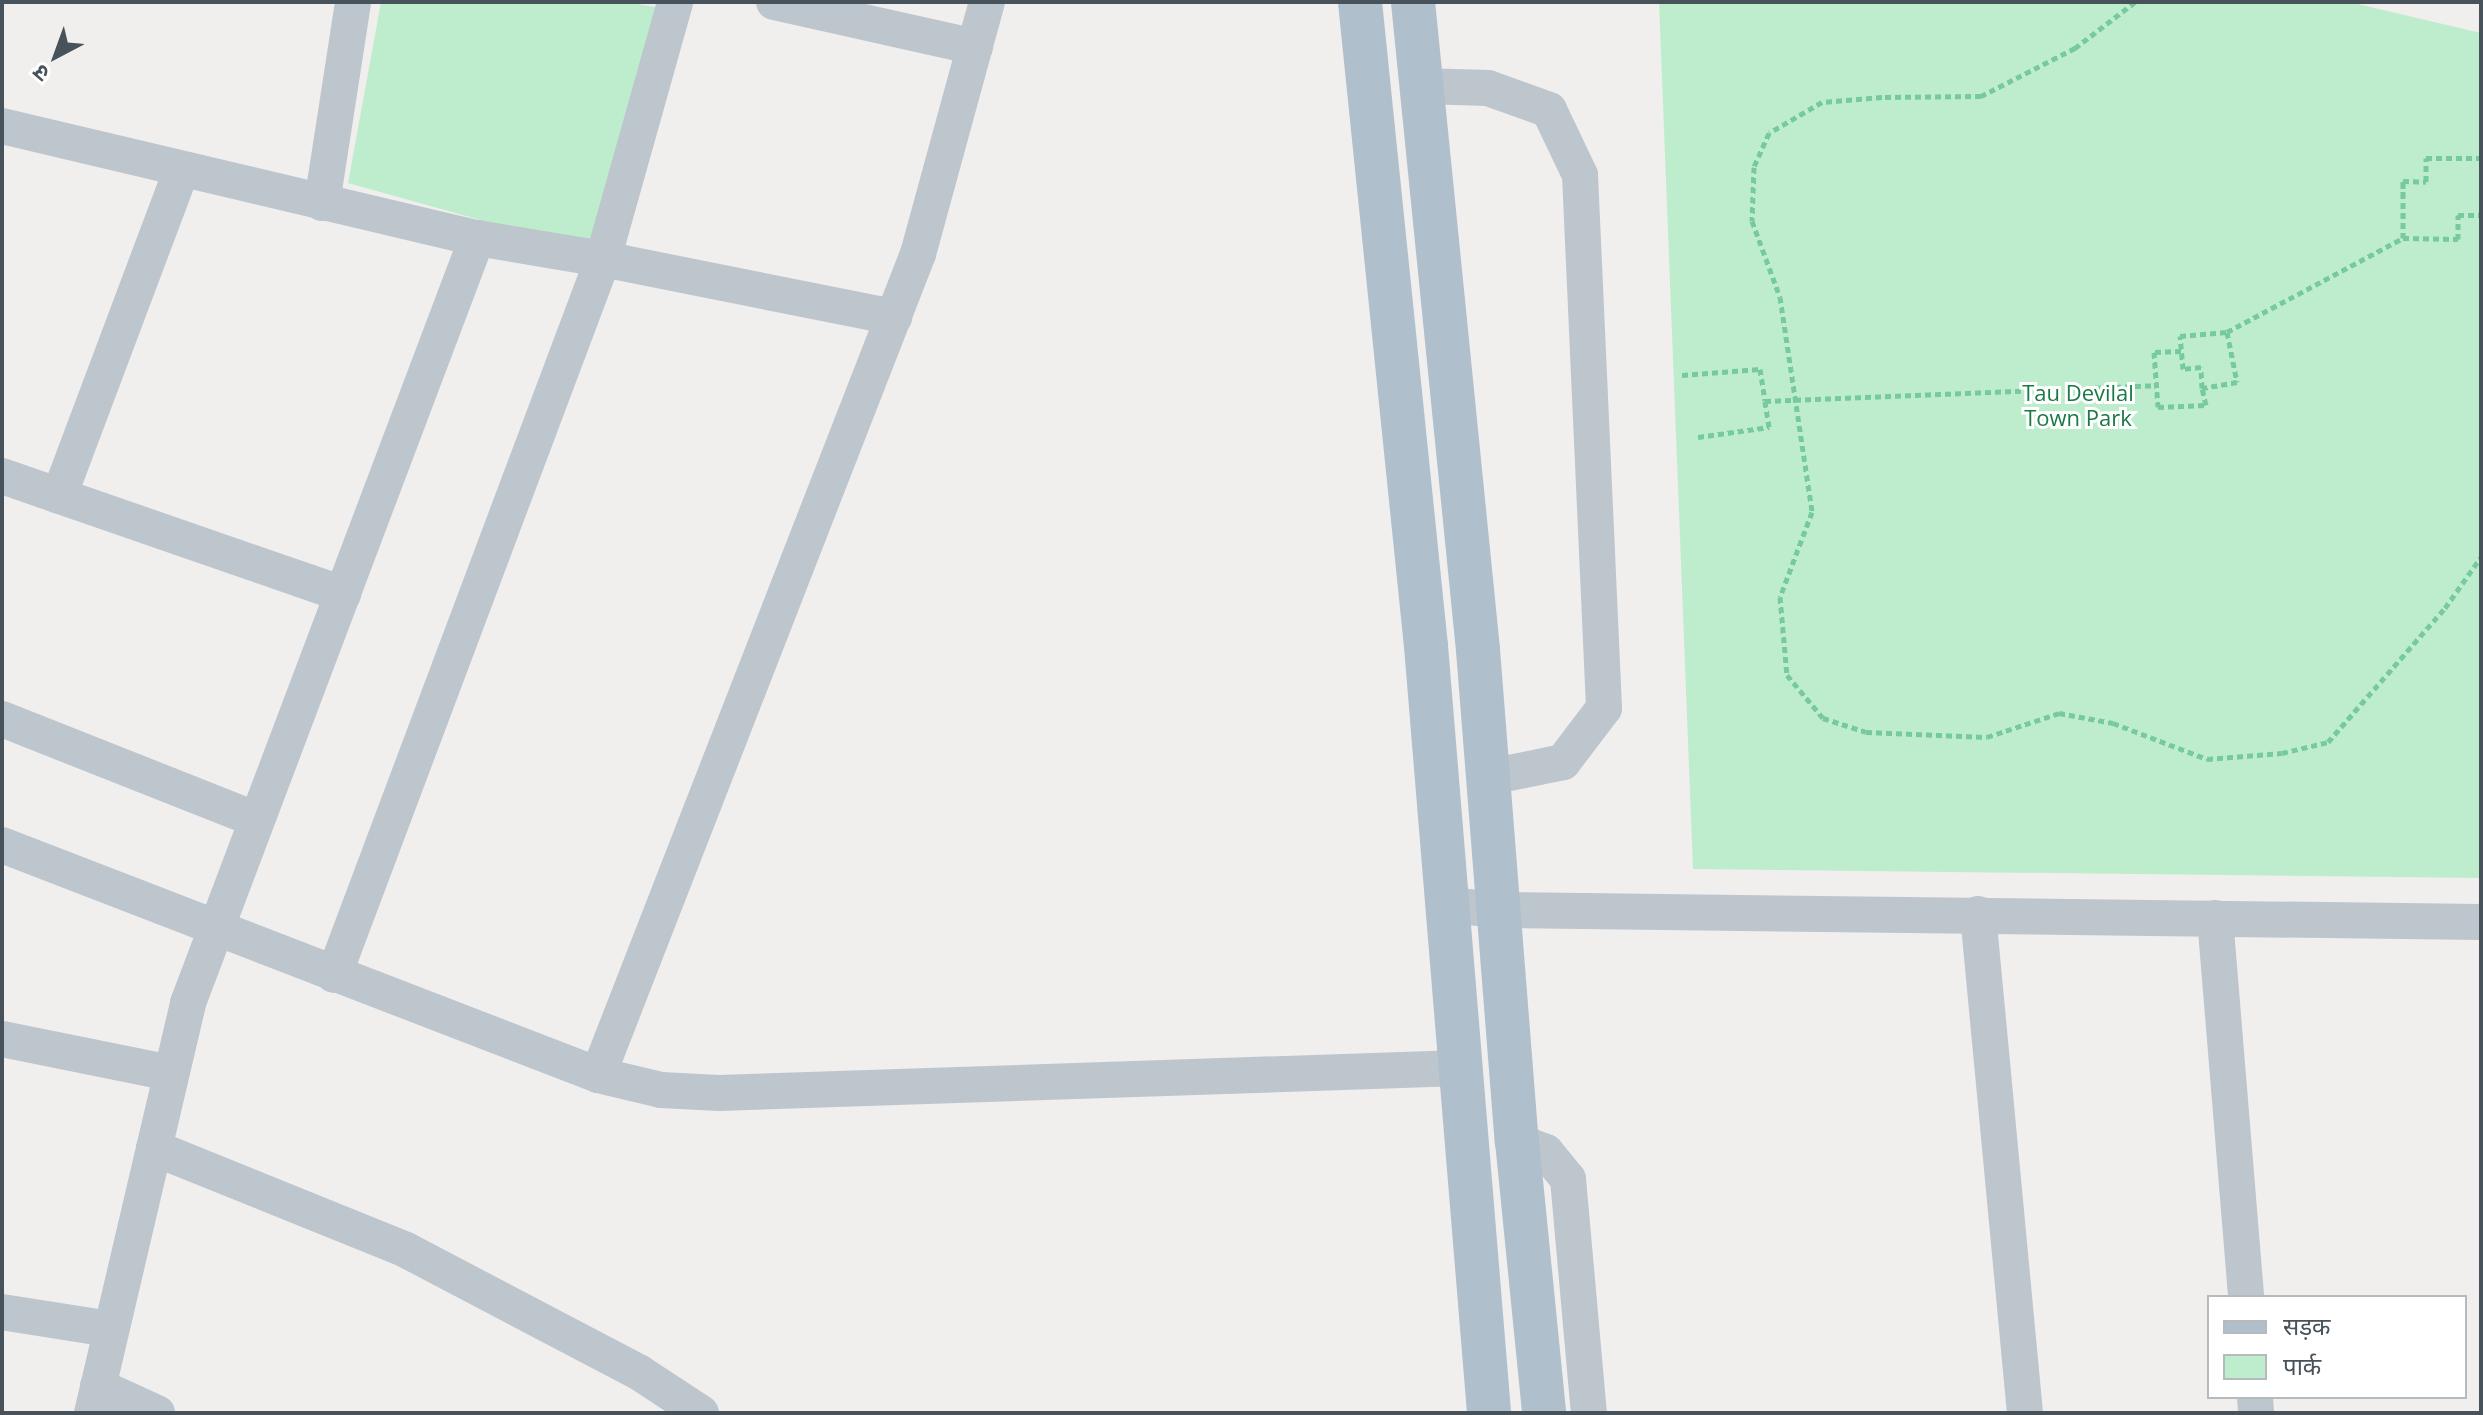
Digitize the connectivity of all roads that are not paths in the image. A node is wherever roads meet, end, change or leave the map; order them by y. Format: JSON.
{"nodes":[{"id":1,"x":353,"y":2,"type":"edge"},
{"id":2,"x":675,"y":2,"type":"edge"},
{"id":3,"x":774,"y":2,"type":"edge"},
{"id":4,"x":987,"y":2,"type":"edge"},
{"id":5,"x":1360,"y":2,"type":"edge"},
{"id":6,"x":1413,"y":2,"type":"edge"},
{"id":7,"x":1424,"y":2,"type":"edge"},
{"id":8,"x":975,"y":47,"type":"junction"},
{"id":9,"x":1421,"y":86,"type":"junction"},
{"id":10,"x":2,"y":126,"type":"edge"},
{"id":11,"x":182,"y":169,"type":"junction"},
{"id":12,"x":322,"y":203,"type":"junction"},
{"id":13,"x":477,"y":238,"type":"junction"},
{"id":14,"x":603,"y":259,"type":"junction"},
{"id":15,"x":894,"y":317,"type":"junction"},
{"id":16,"x":2,"y":476,"type":"edge"},
{"id":17,"x":59,"y":496,"type":"junction"},
{"id":18,"x":343,"y":594,"type":"junction"},
{"id":19,"x":2,"y":719,"type":"edge"},
{"id":20,"x":1490,"y":777,"type":"junction"},
{"id":21,"x":257,"y":820,"type":"junction"},
{"id":22,"x":2,"y":845,"type":"edge"},
{"id":23,"x":1447,"y":905,"type":"junction"},
{"id":24,"x":1500,"y":910,"type":"junction"},
{"id":25,"x":1978,"y":914,"type":"junction"},
{"id":26,"x":2215,"y":918,"type":"junction"},
{"id":27,"x":2481,"y":922,"type":"edge"},
{"id":28,"x":216,"y":929,"type":"junction"},
{"id":29,"x":334,"y":975,"type":"junction"},
{"id":30,"x":2,"y":1039,"type":"edge"},
{"id":31,"x":1461,"y":1068,"type":"junction"},
{"id":32,"x":171,"y":1073,"type":"junction"},
{"id":33,"x":598,"y":1075,"type":"junction"},
{"id":34,"x":1517,"y":1141,"type":"junction"},
{"id":35,"x":154,"y":1148,"type":"junction"},
{"id":36,"x":2246,"y":1295,"type":"edge"},
{"id":37,"x":2,"y":1312,"type":"edge"},
{"id":38,"x":109,"y":1329,"type":"junction"},
{"id":39,"x":95,"y":1400,"type":"edge"},
{"id":40,"x":157,"y":1413,"type":"edge"},
{"id":41,"x":701,"y":1413,"type":"edge"},
{"id":42,"x":1489,"y":1413,"type":"edge"},
{"id":43,"x":1544,"y":1413,"type":"edge"},
{"id":44,"x":1589,"y":1413,"type":"edge"},
{"id":45,"x":2025,"y":1413,"type":"edge"}],
"edges":[{"from":1,"to":12,"type":"street"},
{"from":2,"to":14,"type":"street"},
{"from":3,"to":8,"type":"street"},
{"from":4,"to":8,"type":"street"},
{"from":5,"to":23,"type":"main road"},
{"from":6,"to":9,"type":"main road"},
{"from":7,"to":9,"type":"street"},
{"from":8,"to":15,"type":"street"},
{"from":9,"to":20,"type":"main road"},
{"from":9,"to":20,"type":"street"},
{"from":10,"to":11,"type":"street"},
{"from":11,"to":12,"type":"street"},
{"from":11,"to":17,"type":"street"},
{"from":12,"to":13,"type":"street"},
{"from":13,"to":14,"type":"street"},
{"from":13,"to":18,"type":"street"},
{"from":14,"to":15,"type":"street"},
{"from":14,"to":29,"type":"street"},
{"from":15,"to":33,"type":"street"},
{"from":16,"to":17,"type":"street"},
{"from":17,"to":18,"type":"street"},
{"from":18,"to":21,"type":"street"},
{"from":19,"to":21,"type":"street"},
{"from":20,"to":24,"type":"main road"},
{"from":21,"to":28,"type":"street"},
{"from":22,"to":28,"type":"street"},
{"from":23,"to":24,"type":"street"},
{"from":23,"to":31,"type":"main road"},
{"from":24,"to":25,"type":"street"},
{"from":24,"to":34,"type":"main road"},
{"from":25,"to":26,"type":"street"},
{"from":25,"to":45,"type":"street"},
{"from":26,"to":27,"type":"street"},
{"from":26,"to":36,"type":"street"},
{"from":28,"to":29,"type":"street"},
{"from":28,"to":32,"type":"street"},
{"from":29,"to":33,"type":"street"},
{"from":30,"to":32,"type":"street"},
{"from":31,"to":33,"type":"street"},
{"from":31,"to":42,"type":"main road"},
{"from":32,"to":35,"type":"street"},
{"from":34,"to":43,"type":"main road"},
{"from":34,"to":44,"type":"street"},
{"from":35,"to":38,"type":"street"},
{"from":35,"to":41,"type":"street"},
{"from":37,"to":38,"type":"street"},
{"from":38,"to":39,"type":"street"},
{"from":39,"to":40,"type":"street"}]}
